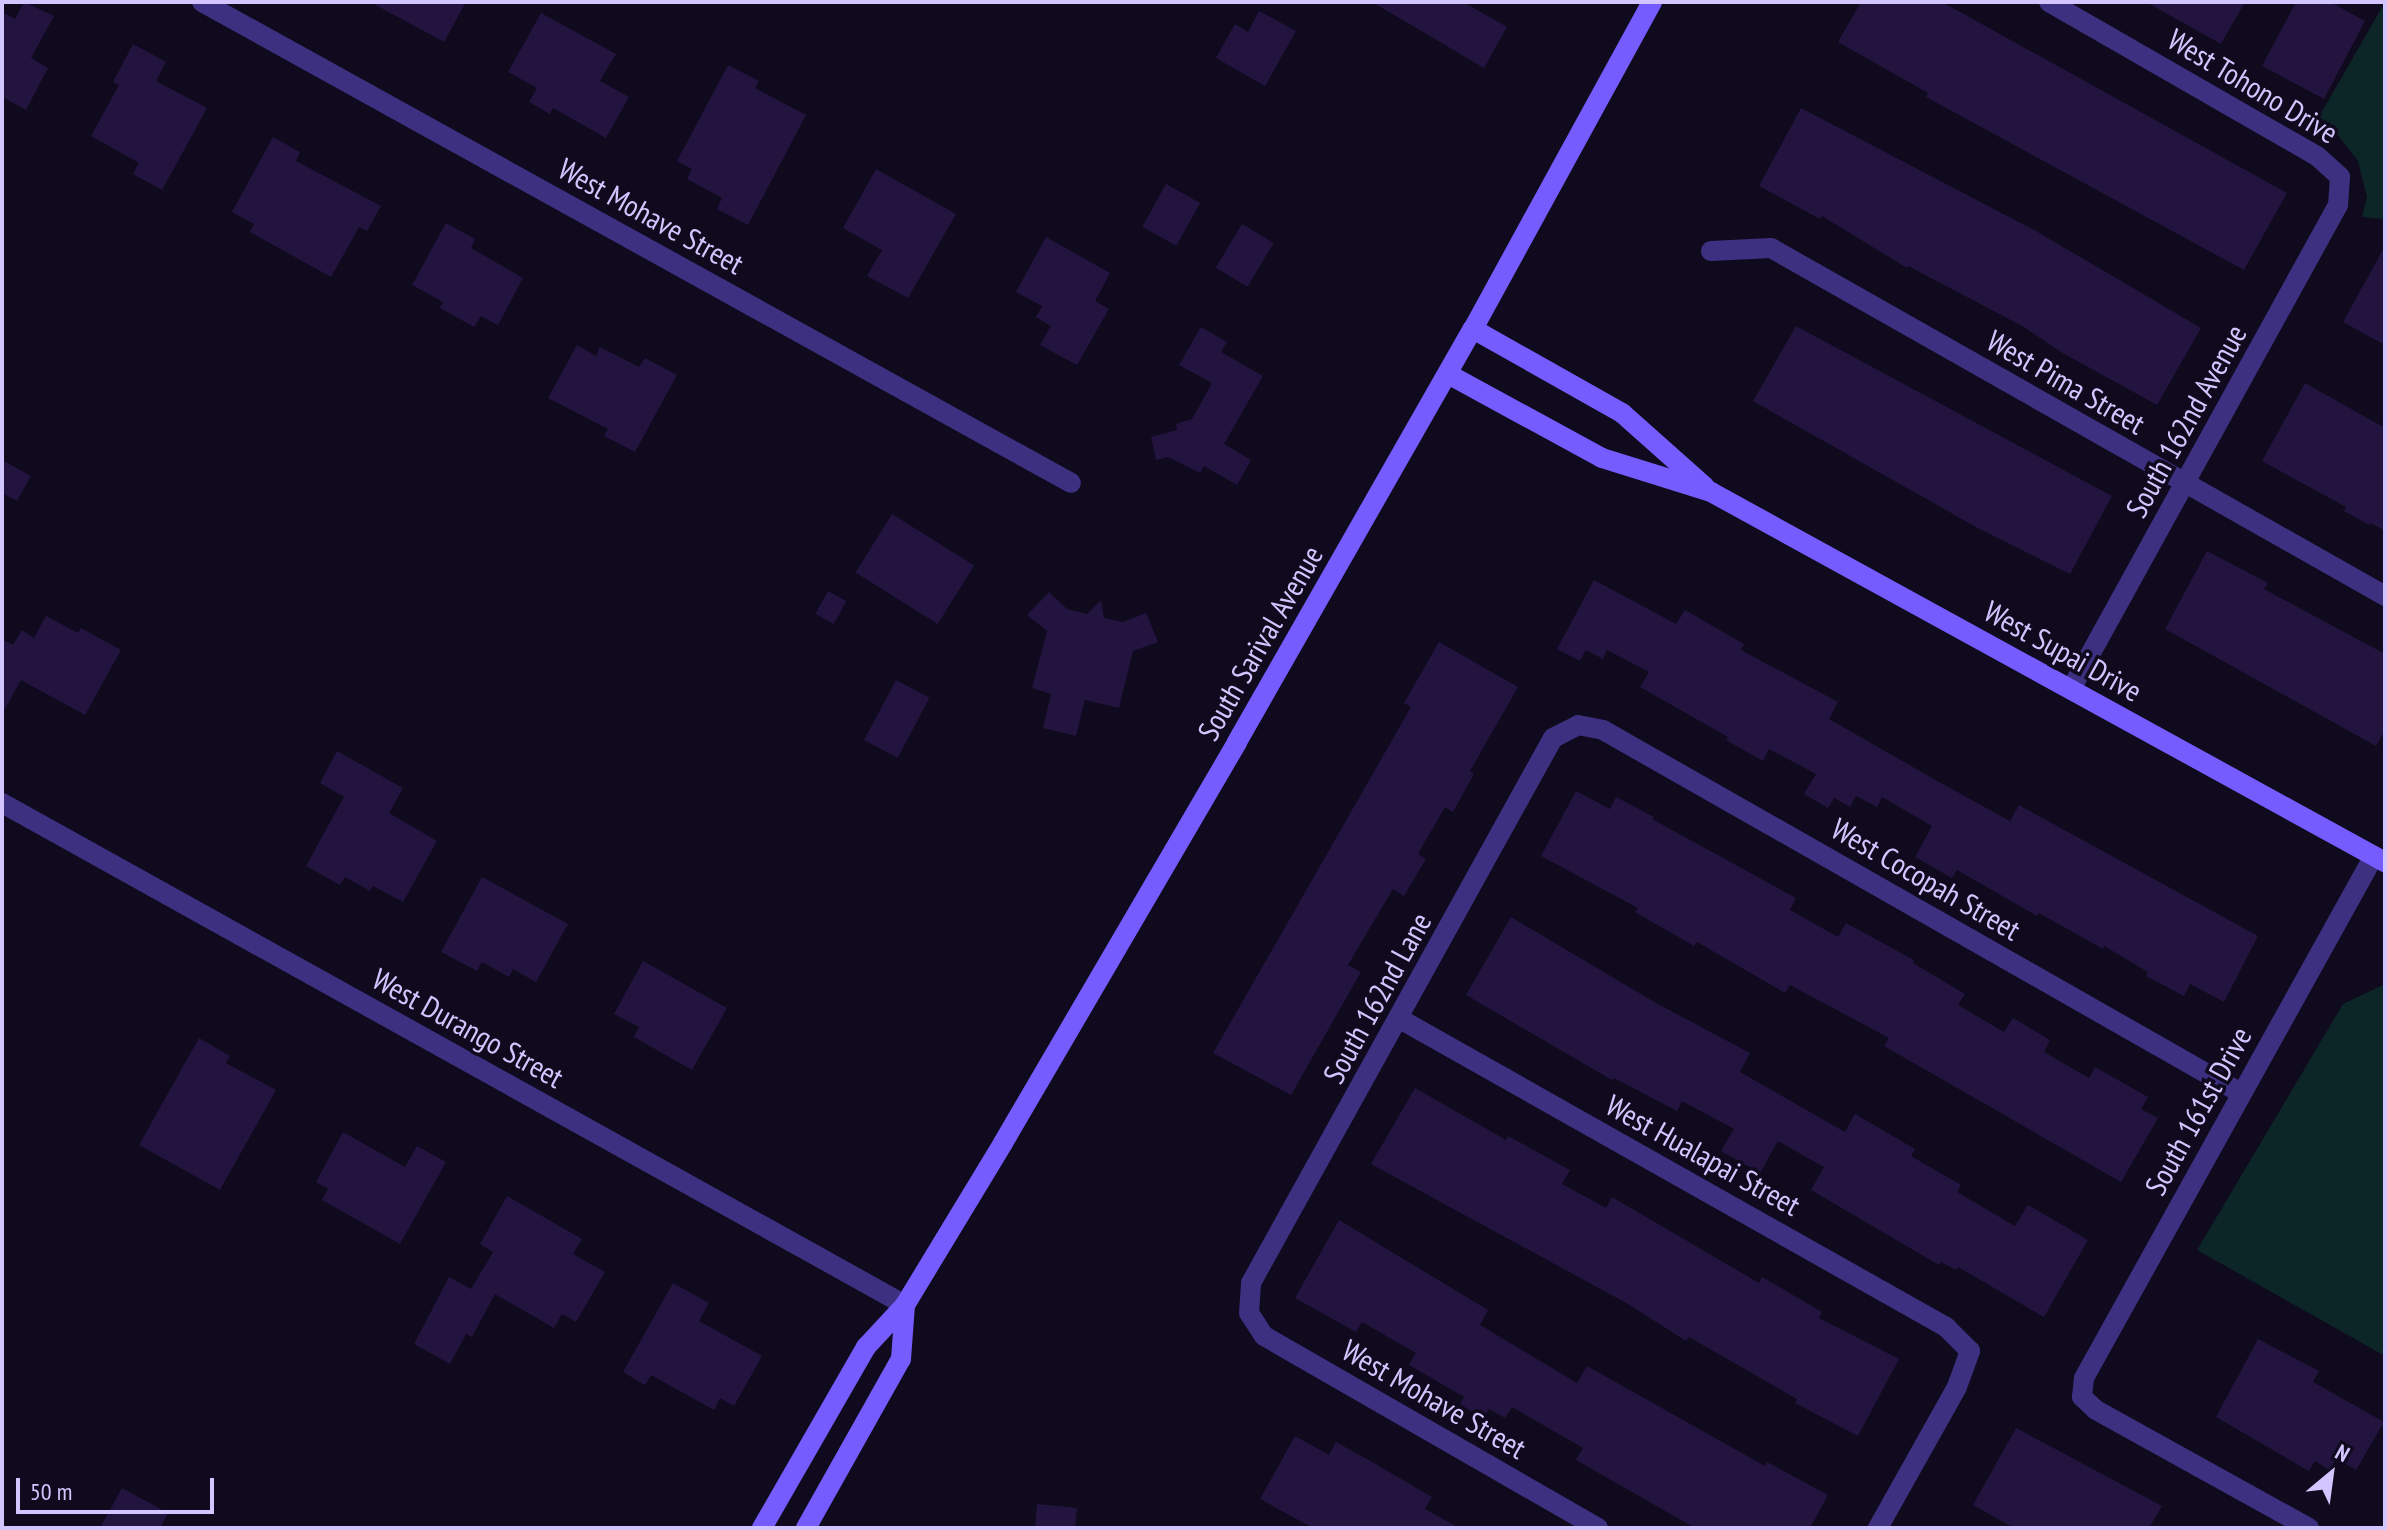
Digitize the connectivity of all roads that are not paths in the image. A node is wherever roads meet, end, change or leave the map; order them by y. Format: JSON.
{"nodes":[{"id":1,"x":202,"y":2,"type":"edge"},
{"id":2,"x":1652,"y":2,"type":"edge"},
{"id":3,"x":2049,"y":2,"type":"edge"},
{"id":4,"x":2340,"y":177,"type":"joint"},
{"id":5,"x":1711,"y":251,"type":"dead end"},
{"id":6,"x":1473,"y":329,"type":"junction"},
{"id":7,"x":1448,"y":374,"type":"junction"},
{"id":8,"x":1071,"y":483,"type":"dead end"},
{"id":9,"x":2186,"y":485,"type":"junction"},
{"id":10,"x":1711,"y":492,"type":"junction"},
{"id":11,"x":2385,"y":596,"type":"edge"},
{"id":12,"x":2071,"y":689,"type":"junction"},
{"id":13,"x":1578,"y":725,"type":"joint"},
{"id":14,"x":2,"y":803,"type":"edge"},
{"id":15,"x":2379,"y":859,"type":"edge"},
{"id":16,"x":1400,"y":1019,"type":"junction"},
{"id":17,"x":2241,"y":1093,"type":"junction"},
{"id":18,"x":905,"y":1305,"type":"junction"},
{"id":19,"x":1249,"y":1313,"type":"joint"},
{"id":20,"x":762,"y":1528,"type":"edge"},
{"id":21,"x":806,"y":1528,"type":"edge"},
{"id":22,"x":1598,"y":1528,"type":"edge"},
{"id":23,"x":1878,"y":1528,"type":"edge"},
{"id":24,"x":2309,"y":1528,"type":"edge"}],
"edges":[{"from":1,"to":8,"type":"street","name":"West Mohave Street"},
{"from":2,"to":6,"type":"main road","name":"South Sarival Avenue"},
{"from":3,"to":4,"type":"street","name":"West Tohono Drive"},
{"from":4,"to":9,"type":"street","name":"South 162nd Avenue"},
{"from":5,"to":9,"type":"street","name":"West Pima Street"},
{"from":6,"to":7,"type":"main road","name":"South Sarival Avenue"},
{"from":6,"to":10,"type":"main road","name":"West Supai Drive"},
{"from":7,"to":10,"type":"main road","name":"West Supai Drive"},
{"from":7,"to":18,"type":"main road","name":"South Sarival Avenue"},
{"from":9,"to":11,"type":"street","name":"West Pima Street"},
{"from":9,"to":12,"type":"street","name":"South 162nd Avenue"},
{"from":10,"to":12,"type":"main road","name":"West Supai Drive"},
{"from":12,"to":15,"type":"main road","name":"West Supai Drive"},
{"from":13,"to":16,"type":"street","name":"South 162nd Lane"},
{"from":13,"to":17,"type":"street","name":"West Cocopah Street"},
{"from":14,"to":18,"type":"street","name":"West Durango Street"},
{"from":15,"to":17,"type":"street","name":"South 161st Drive"},
{"from":16,"to":19,"type":"street","name":"South 162nd Lane"},
{"from":16,"to":23,"type":"street","name":"West Hualapai Street"},
{"from":17,"to":24,"type":"street","name":"South 161st Drive"},
{"from":18,"to":20,"type":"main road","name":"South Sarival Avenue"},
{"from":18,"to":21,"type":"main road","name":"South Sarival Avenue"},
{"from":19,"to":22,"type":"street","name":"West Mohave Street"}]}
